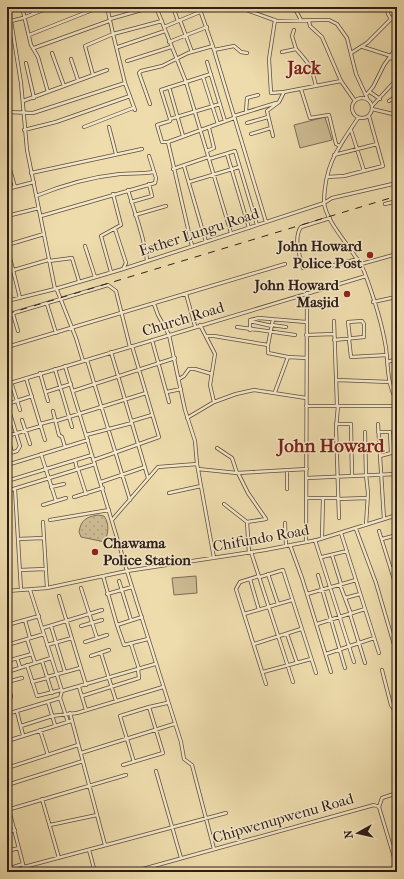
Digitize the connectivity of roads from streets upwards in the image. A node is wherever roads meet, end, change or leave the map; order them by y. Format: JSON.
{"nodes":[{"id":1,"x":22,"y":7,"type":"edge"},
{"id":2,"x":32,"y":7,"type":"edge"},
{"id":3,"x":50,"y":7,"type":"edge"},
{"id":4,"x":100,"y":7,"type":"edge"},
{"id":5,"x":107,"y":7,"type":"edge"},
{"id":6,"x":152,"y":7,"type":"edge"},
{"id":7,"x":163,"y":7,"type":"edge"},
{"id":8,"x":172,"y":7,"type":"edge"},
{"id":9,"x":199,"y":7,"type":"edge"},
{"id":10,"x":238,"y":7,"type":"edge"},
{"id":11,"x":294,"y":7,"type":"edge"},
{"id":12,"x":387,"y":7,"type":"edge"},
{"id":13,"x":157,"y":8,"type":"edge"},
{"id":14,"x":200,"y":12,"type":"junction"},
{"id":15,"x":397,"y":13,"type":"edge"},
{"id":16,"x":33,"y":14,"type":"junction"},
{"id":17,"x":25,"y":18,"type":"junction"},
{"id":18,"x":392,"y":19,"type":"junction"},
{"id":19,"x":110,"y":20,"type":"junction"},
{"id":20,"x":162,"y":20,"type":"junction"},
{"id":21,"x":179,"y":20,"type":"junction"},
{"id":22,"x":276,"y":20,"type":"junction"},
{"id":23,"x":301,"y":20,"type":"junction"},
{"id":24,"x":309,"y":21,"type":"junction"},
{"id":25,"x":9,"y":22,"type":"edge"},
{"id":26,"x":207,"y":26,"type":"junction"},
{"id":27,"x":164,"y":27,"type":"junction"},
{"id":28,"x":294,"y":30,"type":"dead end"},
{"id":29,"x":165,"y":31,"type":"junction"},
{"id":30,"x":113,"y":34,"type":"junction"},
{"id":31,"x":29,"y":35,"type":"junction"},
{"id":32,"x":186,"y":35,"type":"junction"},
{"id":33,"x":169,"y":42,"type":"junction"},
{"id":34,"x":212,"y":46,"type":"junction"},
{"id":35,"x":362,"y":46,"type":"junction"},
{"id":36,"x":118,"y":47,"type":"junction"},
{"id":37,"x":171,"y":47,"type":"junction"},
{"id":38,"x":397,"y":47,"type":"edge"},
{"id":39,"x":34,"y":48,"type":"junction"},
{"id":40,"x":296,"y":49,"type":"junction"},
{"id":41,"x":214,"y":50,"type":"junction"},
{"id":42,"x":192,"y":52,"type":"junction"},
{"id":43,"x":282,"y":52,"type":"dead end"},
{"id":44,"x":52,"y":53,"type":"dead end"},
{"id":45,"x":247,"y":53,"type":"dead end"},
{"id":46,"x":351,"y":53,"type":"junction"},
{"id":47,"x":390,"y":57,"type":"junction"},
{"id":48,"x":71,"y":58,"type":"dead end"},
{"id":49,"x":177,"y":60,"type":"junction"},
{"id":50,"x":397,"y":60,"type":"edge"},
{"id":51,"x":127,"y":61,"type":"dead end"},
{"id":52,"x":207,"y":62,"type":"dead end"},
{"id":53,"x":26,"y":63,"type":"dead end"},
{"id":54,"x":107,"y":70,"type":"dead end"},
{"id":55,"x":211,"y":74,"type":"junction"},
{"id":56,"x":93,"y":75,"type":"junction"},
{"id":57,"x":203,"y":77,"type":"junction"},
{"id":58,"x":7,"y":79,"type":"edge"},
{"id":59,"x":397,"y":79,"type":"edge"},
{"id":60,"x":78,"y":80,"type":"junction"},
{"id":61,"x":342,"y":81,"type":"junction"},
{"id":62,"x":186,"y":82,"type":"junction"},
{"id":63,"x":125,"y":83,"type":"junction"},
{"id":64,"x":64,"y":86,"type":"junction"},
{"id":65,"x":316,"y":86,"type":"junction"},
{"id":66,"x":168,"y":87,"type":"junction"},
{"id":67,"x":301,"y":89,"type":"junction"},
{"id":68,"x":48,"y":92,"type":"junction"},
{"id":69,"x":284,"y":92,"type":"junction"},
{"id":70,"x":370,"y":92,"type":"junction"},
{"id":71,"x":7,"y":94,"type":"edge"},
{"id":72,"x":366,"y":94,"type":"junction"},
{"id":73,"x":258,"y":95,"type":"dead end"},
{"id":74,"x":130,"y":96,"type":"junction"},
{"id":75,"x":397,"y":96,"type":"edge"},
{"id":76,"x":34,"y":98,"type":"junction"},
{"id":77,"x":380,"y":99,"type":"junction"},
{"id":78,"x":368,"y":100,"type":"junction"},
{"id":79,"x":23,"y":101,"type":"junction"},
{"id":80,"x":355,"y":101,"type":"junction"},
{"id":81,"x":389,"y":101,"type":"dead end"},
{"id":82,"x":278,"y":102,"type":"junction"},
{"id":83,"x":150,"y":104,"type":"dead end"},
{"id":84,"x":220,"y":104,"type":"junction"},
{"id":85,"x":213,"y":106,"type":"junction"},
{"id":86,"x":372,"y":107,"type":"junction"},
{"id":87,"x":7,"y":112,"type":"edge"},
{"id":88,"x":195,"y":112,"type":"junction"},
{"id":89,"x":246,"y":112,"type":"junction"},
{"id":90,"x":24,"y":113,"type":"junction"},
{"id":91,"x":396,"y":114,"type":"edge"},
{"id":92,"x":369,"y":116,"type":"junction"},
{"id":93,"x":178,"y":117,"type":"junction"},
{"id":94,"x":234,"y":117,"type":"junction"},
{"id":95,"x":268,"y":117,"type":"junction"},
{"id":96,"x":358,"y":118,"type":"junction"},
{"id":97,"x":170,"y":120,"type":"junction"},
{"id":98,"x":225,"y":121,"type":"junction"},
{"id":99,"x":247,"y":123,"type":"dead end"},
{"id":100,"x":218,"y":124,"type":"junction"},
{"id":101,"x":397,"y":124,"type":"edge"},
{"id":102,"x":84,"y":127,"type":"dead end"},
{"id":103,"x":109,"y":127,"type":"dead end"},
{"id":104,"x":209,"y":128,"type":"junction"},
{"id":105,"x":271,"y":128,"type":"junction"},
{"id":106,"x":24,"y":130,"type":"junction"},
{"id":107,"x":200,"y":130,"type":"junction"},
{"id":108,"x":351,"y":130,"type":"junction"},
{"id":109,"x":251,"y":134,"type":"dead end"},
{"id":110,"x":184,"y":136,"type":"junction"},
{"id":111,"x":273,"y":136,"type":"dead end"},
{"id":112,"x":168,"y":142,"type":"junction"},
{"id":113,"x":377,"y":144,"type":"junction"},
{"id":114,"x":340,"y":146,"type":"junction"},
{"id":115,"x":142,"y":149,"type":"dead end"},
{"id":116,"x":358,"y":150,"type":"junction"},
{"id":117,"x":207,"y":151,"type":"junction"},
{"id":118,"x":116,"y":154,"type":"junction"},
{"id":119,"x":227,"y":154,"type":"junction"},
{"id":120,"x":334,"y":155,"type":"junction"},
{"id":121,"x":149,"y":156,"type":"dead end"},
{"id":122,"x":209,"y":158,"type":"junction"},
{"id":123,"x":7,"y":159,"type":"edge"},
{"id":124,"x":184,"y":166,"type":"junction"},
{"id":125,"x":239,"y":167,"type":"junction"},
{"id":126,"x":173,"y":169,"type":"junction"},
{"id":127,"x":232,"y":170,"type":"junction"},
{"id":128,"x":364,"y":171,"type":"junction"},
{"id":129,"x":154,"y":172,"type":"junction"},
{"id":130,"x":31,"y":173,"type":"junction"},
{"id":131,"x":214,"y":175,"type":"junction"},
{"id":132,"x":327,"y":177,"type":"junction"},
{"id":133,"x":34,"y":182,"type":"junction"},
{"id":134,"x":189,"y":182,"type":"junction"},
{"id":135,"x":397,"y":183,"type":"edge"},
{"id":136,"x":149,"y":184,"type":"junction"},
{"id":137,"x":15,"y":187,"type":"junction"},
{"id":138,"x":7,"y":189,"type":"edge"},
{"id":139,"x":128,"y":190,"type":"junction"},
{"id":140,"x":113,"y":194,"type":"junction"},
{"id":141,"x":36,"y":196,"type":"junction"},
{"id":142,"x":397,"y":200,"type":"edge"},
{"id":143,"x":131,"y":202,"type":"junction"},
{"id":144,"x":324,"y":203,"type":"junction"},
{"id":145,"x":385,"y":204,"type":"dead end"},
{"id":146,"x":166,"y":206,"type":"dead end"},
{"id":147,"x":39,"y":208,"type":"junction"},
{"id":148,"x":135,"y":215,"type":"junction"},
{"id":149,"x":7,"y":216,"type":"edge"},
{"id":150,"x":41,"y":216,"type":"junction"},
{"id":151,"x":330,"y":218,"type":"junction"},
{"id":152,"x":266,"y":222,"type":"junction"},
{"id":153,"x":257,"y":225,"type":"junction"},
{"id":154,"x":249,"y":228,"type":"junction"},
{"id":155,"x":115,"y":229,"type":"junction"},
{"id":156,"x":231,"y":233,"type":"junction"},
{"id":157,"x":44,"y":234,"type":"junction"},
{"id":158,"x":206,"y":242,"type":"junction"},
{"id":159,"x":7,"y":246,"type":"edge"},
{"id":160,"x":85,"y":246,"type":"dead end"},
{"id":161,"x":192,"y":246,"type":"junction"},
{"id":162,"x":397,"y":254,"type":"edge"},
{"id":163,"x":358,"y":259,"type":"junction"},
{"id":164,"x":147,"y":260,"type":"junction"},
{"id":165,"x":48,"y":261,"type":"junction"},
{"id":166,"x":285,"y":264,"type":"dead end"},
{"id":167,"x":361,"y":264,"type":"junction"},
{"id":168,"x":330,"y":266,"type":"dead end"},
{"id":169,"x":303,"y":268,"type":"dead end"},
{"id":170,"x":123,"y":269,"type":"junction"},
{"id":171,"x":14,"y":270,"type":"junction"},
{"id":172,"x":7,"y":272,"type":"edge"},
{"id":173,"x":111,"y":272,"type":"junction"},
{"id":174,"x":366,"y":276,"type":"junction"},
{"id":175,"x":95,"y":277,"type":"junction"},
{"id":176,"x":79,"y":281,"type":"junction"},
{"id":177,"x":55,"y":289,"type":"junction"},
{"id":178,"x":306,"y":293,"type":"junction"},
{"id":179,"x":186,"y":294,"type":"junction"},
{"id":180,"x":396,"y":297,"type":"edge"},
{"id":181,"x":20,"y":298,"type":"junction"},
{"id":182,"x":61,"y":299,"type":"junction"},
{"id":183,"x":7,"y":301,"type":"edge"},
{"id":184,"x":373,"y":302,"type":"junction"},
{"id":185,"x":47,"y":304,"type":"junction"},
{"id":186,"x":154,"y":304,"type":"junction"},
{"id":187,"x":122,"y":313,"type":"junction"},
{"id":188,"x":13,"y":314,"type":"junction"},
{"id":189,"x":7,"y":315,"type":"edge"},
{"id":190,"x":273,"y":319,"type":"junction"},
{"id":191,"x":250,"y":321,"type":"junction"},
{"id":192,"x":334,"y":321,"type":"dead end"},
{"id":193,"x":306,"y":322,"type":"junction"},
{"id":194,"x":200,"y":325,"type":"junction"},
{"id":195,"x":195,"y":326,"type":"junction"},
{"id":196,"x":272,"y":326,"type":"junction"},
{"id":197,"x":237,"y":327,"type":"dead end"},
{"id":198,"x":286,"y":327,"type":"dead end"},
{"id":199,"x":72,"y":329,"type":"junction"},
{"id":200,"x":250,"y":330,"type":"junction"},
{"id":201,"x":18,"y":331,"type":"dead end"},
{"id":202,"x":56,"y":333,"type":"junction"},
{"id":203,"x":271,"y":333,"type":"junction"},
{"id":204,"x":334,"y":334,"type":"junction"},
{"id":205,"x":169,"y":335,"type":"junction"},
{"id":206,"x":294,"y":335,"type":"dead end"},
{"id":207,"x":306,"y":335,"type":"junction"},
{"id":208,"x":207,"y":336,"type":"junction"},
{"id":209,"x":349,"y":339,"type":"junction"},
{"id":210,"x":152,"y":340,"type":"junction"},
{"id":211,"x":334,"y":340,"type":"junction"},
{"id":212,"x":268,"y":345,"type":"junction"},
{"id":213,"x":131,"y":346,"type":"junction"},
{"id":214,"x":7,"y":347,"type":"edge"},
{"id":215,"x":111,"y":352,"type":"junction"},
{"id":216,"x":387,"y":355,"type":"junction"},
{"id":217,"x":288,"y":357,"type":"junction"},
{"id":218,"x":175,"y":358,"type":"junction"},
{"id":219,"x":307,"y":358,"type":"junction"},
{"id":220,"x":397,"y":359,"type":"edge"},
{"id":221,"x":87,"y":360,"type":"junction"},
{"id":222,"x":83,"y":361,"type":"junction"},
{"id":223,"x":387,"y":362,"type":"junction"},
{"id":224,"x":159,"y":364,"type":"junction"},
{"id":225,"x":65,"y":366,"type":"junction"},
{"id":226,"x":55,"y":369,"type":"junction"},
{"id":227,"x":139,"y":370,"type":"junction"},
{"id":228,"x":40,"y":373,"type":"junction"},
{"id":229,"x":212,"y":374,"type":"junction"},
{"id":230,"x":119,"y":377,"type":"junction"},
{"id":231,"x":26,"y":378,"type":"junction"},
{"id":232,"x":179,"y":379,"type":"junction"},
{"id":233,"x":337,"y":380,"type":"junction"},
{"id":234,"x":12,"y":382,"type":"junction"},
{"id":235,"x":390,"y":382,"type":"junction"},
{"id":236,"x":7,"y":384,"type":"edge"},
{"id":237,"x":71,"y":384,"type":"junction"},
{"id":238,"x":96,"y":384,"type":"junction"},
{"id":239,"x":60,"y":387,"type":"junction"},
{"id":240,"x":180,"y":389,"type":"junction"},
{"id":241,"x":73,"y":391,"type":"junction"},
{"id":242,"x":46,"y":392,"type":"junction"},
{"id":243,"x":167,"y":392,"type":"junction"},
{"id":244,"x":275,"y":392,"type":"junction"},
{"id":245,"x":146,"y":393,"type":"junction"},
{"id":246,"x":32,"y":396,"type":"junction"},
{"id":247,"x":306,"y":398,"type":"junction"},
{"id":248,"x":125,"y":399,"type":"junction"},
{"id":249,"x":17,"y":400,"type":"junction"},
{"id":250,"x":48,"y":401,"type":"dead end"},
{"id":251,"x":397,"y":401,"type":"edge"},
{"id":252,"x":169,"y":402,"type":"dead end"},
{"id":253,"x":214,"y":402,"type":"junction"},
{"id":254,"x":7,"y":404,"type":"edge"},
{"id":255,"x":306,"y":406,"type":"junction"},
{"id":256,"x":337,"y":406,"type":"junction"},
{"id":257,"x":397,"y":406,"type":"edge"},
{"id":258,"x":102,"y":407,"type":"junction"},
{"id":259,"x":20,"y":410,"type":"dead end"},
{"id":260,"x":53,"y":411,"type":"dead end"},
{"id":261,"x":80,"y":414,"type":"junction"},
{"id":262,"x":152,"y":415,"type":"junction"},
{"id":263,"x":70,"y":417,"type":"junction"},
{"id":264,"x":187,"y":418,"type":"junction"},
{"id":265,"x":22,"y":420,"type":"dead end"},
{"id":266,"x":55,"y":420,"type":"junction"},
{"id":267,"x":132,"y":422,"type":"junction"},
{"id":268,"x":336,"y":424,"type":"junction"},
{"id":269,"x":378,"y":424,"type":"dead end"},
{"id":270,"x":41,"y":425,"type":"junction"},
{"id":271,"x":72,"y":427,"type":"dead end"},
{"id":272,"x":26,"y":430,"type":"junction"},
{"id":273,"x":109,"y":430,"type":"junction"},
{"id":274,"x":365,"y":432,"type":"dead end"},
{"id":275,"x":378,"y":432,"type":"junction"},
{"id":276,"x":16,"y":433,"type":"junction"},
{"id":277,"x":86,"y":435,"type":"junction"},
{"id":278,"x":7,"y":436,"type":"edge"},
{"id":279,"x":45,"y":440,"type":"dead end"},
{"id":280,"x":88,"y":440,"type":"junction"},
{"id":281,"x":30,"y":444,"type":"dead end"},
{"id":282,"x":138,"y":444,"type":"junction"},
{"id":283,"x":65,"y":447,"type":"junction"},
{"id":284,"x":217,"y":448,"type":"dead end"},
{"id":285,"x":337,"y":448,"type":"junction"},
{"id":286,"x":352,"y":448,"type":"junction"},
{"id":287,"x":397,"y":448,"type":"edge"},
{"id":288,"x":12,"y":452,"type":"junction"},
{"id":289,"x":116,"y":452,"type":"junction"},
{"id":290,"x":391,"y":453,"type":"junction"},
{"id":291,"x":7,"y":454,"type":"edge"},
{"id":292,"x":41,"y":454,"type":"junction"},
{"id":293,"x":92,"y":455,"type":"junction"},
{"id":294,"x":380,"y":456,"type":"junction"},
{"id":295,"x":75,"y":460,"type":"junction"},
{"id":296,"x":94,"y":460,"type":"junction"},
{"id":297,"x":95,"y":464,"type":"junction"},
{"id":298,"x":197,"y":464,"type":"junction"},
{"id":299,"x":7,"y":465,"type":"edge"},
{"id":300,"x":145,"y":467,"type":"junction"},
{"id":301,"x":45,"y":469,"type":"junction"},
{"id":302,"x":78,"y":469,"type":"junction"},
{"id":303,"x":198,"y":469,"type":"junction"},
{"id":304,"x":307,"y":469,"type":"junction"},
{"id":305,"x":287,"y":470,"type":"junction"},
{"id":306,"x":238,"y":473,"type":"junction"},
{"id":307,"x":396,"y":474,"type":"edge"},
{"id":308,"x":123,"y":475,"type":"junction"},
{"id":309,"x":366,"y":475,"type":"junction"},
{"id":310,"x":381,"y":475,"type":"junction"},
{"id":311,"x":338,"y":476,"type":"junction"},
{"id":312,"x":352,"y":476,"type":"junction"},
{"id":313,"x":48,"y":478,"type":"junction"},
{"id":314,"x":148,"y":478,"type":"junction"},
{"id":315,"x":307,"y":478,"type":"junction"},
{"id":316,"x":7,"y":480,"type":"edge"},
{"id":317,"x":101,"y":482,"type":"junction"},
{"id":318,"x":64,"y":484,"type":"dead end"},
{"id":319,"x":201,"y":486,"type":"junction"},
{"id":320,"x":51,"y":487,"type":"junction"},
{"id":321,"x":103,"y":488,"type":"junction"},
{"id":322,"x":15,"y":489,"type":"junction"},
{"id":323,"x":287,"y":489,"type":"dead end"},
{"id":324,"x":7,"y":492,"type":"edge"},
{"id":325,"x":169,"y":493,"type":"dead end"},
{"id":326,"x":86,"y":494,"type":"junction"},
{"id":327,"x":74,"y":497,"type":"dead end"},
{"id":328,"x":66,"y":498,"type":"dead end"},
{"id":329,"x":307,"y":498,"type":"junction"},
{"id":330,"x":323,"y":498,"type":"junction"},
{"id":331,"x":367,"y":498,"type":"junction"},
{"id":332,"x":338,"y":499,"type":"junction"},
{"id":333,"x":130,"y":500,"type":"junction"},
{"id":334,"x":56,"y":501,"type":"junction"},
{"id":335,"x":224,"y":504,"type":"dead end"},
{"id":336,"x":43,"y":505,"type":"dead end"},
{"id":337,"x":397,"y":509,"type":"edge"},
{"id":338,"x":109,"y":510,"type":"junction"},
{"id":339,"x":397,"y":515,"type":"edge"},
{"id":340,"x":339,"y":518,"type":"dead end"},
{"id":341,"x":384,"y":519,"type":"junction"},
{"id":342,"x":50,"y":520,"type":"dead end"},
{"id":343,"x":112,"y":520,"type":"junction"},
{"id":344,"x":43,"y":522,"type":"dead end"},
{"id":345,"x":247,"y":522,"type":"junction"},
{"id":346,"x":285,"y":523,"type":"dead end"},
{"id":347,"x":366,"y":526,"type":"junction"},
{"id":348,"x":356,"y":528,"type":"junction"},
{"id":349,"x":379,"y":531,"type":"dead end"},
{"id":350,"x":340,"y":533,"type":"junction"},
{"id":351,"x":397,"y":535,"type":"edge"},
{"id":352,"x":43,"y":538,"type":"junction"},
{"id":353,"x":322,"y":538,"type":"junction"},
{"id":354,"x":18,"y":539,"type":"junction"},
{"id":355,"x":382,"y":539,"type":"junction"},
{"id":356,"x":315,"y":540,"type":"junction"},
{"id":357,"x":306,"y":542,"type":"junction"},
{"id":358,"x":290,"y":545,"type":"junction"},
{"id":359,"x":286,"y":546,"type":"junction"},
{"id":360,"x":347,"y":551,"type":"junction"},
{"id":361,"x":250,"y":552,"type":"junction"},
{"id":362,"x":332,"y":555,"type":"junction"},
{"id":363,"x":214,"y":558,"type":"junction"},
{"id":364,"x":322,"y":558,"type":"junction"},
{"id":365,"x":397,"y":567,"type":"edge"},
{"id":366,"x":391,"y":568,"type":"junction"},
{"id":367,"x":45,"y":569,"type":"junction"},
{"id":368,"x":20,"y":570,"type":"junction"},
{"id":369,"x":127,"y":572,"type":"junction"},
{"id":370,"x":268,"y":574,"type":"junction"},
{"id":371,"x":318,"y":575,"type":"dead end"},
{"id":372,"x":103,"y":576,"type":"junction"},
{"id":373,"x":259,"y":576,"type":"junction"},
{"id":374,"x":250,"y":579,"type":"junction"},
{"id":375,"x":119,"y":580,"type":"dead end"},
{"id":376,"x":356,"y":580,"type":"junction"},
{"id":377,"x":341,"y":584,"type":"junction"},
{"id":378,"x":132,"y":587,"type":"junction"},
{"id":379,"x":331,"y":587,"type":"junction"},
{"id":380,"x":47,"y":588,"type":"junction"},
{"id":381,"x":81,"y":588,"type":"dead end"},
{"id":382,"x":397,"y":588,"type":"edge"},
{"id":383,"x":7,"y":590,"type":"edge"},
{"id":384,"x":21,"y":590,"type":"junction"},
{"id":385,"x":30,"y":590,"type":"junction"},
{"id":386,"x":122,"y":590,"type":"junction"},
{"id":387,"x":322,"y":590,"type":"junction"},
{"id":388,"x":107,"y":594,"type":"junction"},
{"id":389,"x":307,"y":594,"type":"junction"},
{"id":390,"x":360,"y":594,"type":"junction"},
{"id":391,"x":59,"y":596,"type":"dead end"},
{"id":392,"x":345,"y":598,"type":"junction"},
{"id":393,"x":292,"y":600,"type":"junction"},
{"id":394,"x":278,"y":604,"type":"junction"},
{"id":395,"x":269,"y":607,"type":"junction"},
{"id":396,"x":365,"y":609,"type":"junction"},
{"id":397,"x":102,"y":610,"type":"dead end"},
{"id":398,"x":259,"y":610,"type":"junction"},
{"id":399,"x":90,"y":614,"type":"junction"},
{"id":400,"x":244,"y":614,"type":"junction"},
{"id":401,"x":350,"y":614,"type":"junction"},
{"id":402,"x":39,"y":616,"type":"junction"},
{"id":403,"x":142,"y":617,"type":"junction"},
{"id":404,"x":340,"y":617,"type":"junction"},
{"id":405,"x":25,"y":620,"type":"junction"},
{"id":406,"x":102,"y":620,"type":"dead end"},
{"id":407,"x":131,"y":620,"type":"junction"},
{"id":408,"x":332,"y":620,"type":"junction"},
{"id":409,"x":66,"y":621,"type":"junction"},
{"id":410,"x":92,"y":623,"type":"junction"},
{"id":411,"x":317,"y":624,"type":"junction"},
{"id":412,"x":7,"y":625,"type":"edge"},
{"id":413,"x":117,"y":625,"type":"junction"},
{"id":414,"x":51,"y":626,"type":"junction"},
{"id":415,"x":82,"y":626,"type":"dead end"},
{"id":416,"x":42,"y":628,"type":"junction"},
{"id":417,"x":302,"y":629,"type":"junction"},
{"id":418,"x":44,"y":634,"type":"junction"},
{"id":419,"x":287,"y":634,"type":"junction"},
{"id":420,"x":107,"y":635,"type":"dead end"},
{"id":421,"x":278,"y":637,"type":"junction"},
{"id":422,"x":28,"y":638,"type":"junction"},
{"id":423,"x":72,"y":638,"type":"junction"},
{"id":424,"x":97,"y":638,"type":"junction"},
{"id":425,"x":374,"y":638,"type":"junction"},
{"id":426,"x":7,"y":639,"type":"edge"},
{"id":427,"x":148,"y":639,"type":"junction"},
{"id":428,"x":56,"y":642,"type":"junction"},
{"id":429,"x":85,"y":642,"type":"dead end"},
{"id":430,"x":360,"y":643,"type":"junction"},
{"id":431,"x":8,"y":644,"type":"edge"},
{"id":432,"x":131,"y":644,"type":"junction"},
{"id":433,"x":254,"y":644,"type":"junction"},
{"id":434,"x":47,"y":645,"type":"junction"},
{"id":435,"x":350,"y":647,"type":"junction"},
{"id":436,"x":395,"y":648,"type":"dead end"},
{"id":437,"x":109,"y":650,"type":"dead end"},
{"id":438,"x":340,"y":650,"type":"junction"},
{"id":439,"x":101,"y":653,"type":"junction"},
{"id":440,"x":32,"y":654,"type":"junction"},
{"id":441,"x":326,"y":654,"type":"junction"},
{"id":442,"x":379,"y":654,"type":"dead end"},
{"id":443,"x":91,"y":656,"type":"dead end"},
{"id":444,"x":17,"y":658,"type":"junction"},
{"id":445,"x":51,"y":658,"type":"junction"},
{"id":446,"x":311,"y":659,"type":"junction"},
{"id":447,"x":7,"y":661,"type":"edge"},
{"id":448,"x":42,"y":661,"type":"junction"},
{"id":449,"x":354,"y":662,"type":"dead end"},
{"id":450,"x":365,"y":662,"type":"dead end"},
{"id":451,"x":34,"y":663,"type":"junction"},
{"id":452,"x":297,"y":663,"type":"junction"},
{"id":453,"x":155,"y":664,"type":"junction"},
{"id":454,"x":27,"y":665,"type":"junction"},
{"id":455,"x":288,"y":666,"type":"junction"},
{"id":456,"x":20,"y":668,"type":"junction"},
{"id":457,"x":80,"y":668,"type":"junction"},
{"id":458,"x":345,"y":668,"type":"dead end"},
{"id":459,"x":138,"y":669,"type":"junction"},
{"id":460,"x":382,"y":670,"type":"dead end"},
{"id":461,"x":7,"y":672,"type":"edge"},
{"id":462,"x":65,"y":672,"type":"junction"},
{"id":463,"x":263,"y":672,"type":"junction"},
{"id":464,"x":331,"y":672,"type":"dead end"},
{"id":465,"x":316,"y":673,"type":"dead end"},
{"id":466,"x":56,"y":674,"type":"junction"},
{"id":467,"x":47,"y":677,"type":"junction"},
{"id":468,"x":22,"y":678,"type":"dead end"},
{"id":469,"x":108,"y":678,"type":"junction"},
{"id":470,"x":7,"y":681,"type":"edge"},
{"id":471,"x":32,"y":682,"type":"junction"},
{"id":472,"x":293,"y":682,"type":"dead end"},
{"id":473,"x":86,"y":684,"type":"junction"},
{"id":474,"x":266,"y":684,"type":"dead end"},
{"id":475,"x":79,"y":686,"type":"junction"},
{"id":476,"x":111,"y":686,"type":"junction"},
{"id":477,"x":162,"y":687,"type":"junction"},
{"id":478,"x":62,"y":691,"type":"junction"},
{"id":479,"x":52,"y":693,"type":"junction"},
{"id":480,"x":82,"y":696,"type":"junction"},
{"id":481,"x":7,"y":698,"type":"edge"},
{"id":482,"x":60,"y":698,"type":"junction"},
{"id":483,"x":116,"y":701,"type":"junction"},
{"id":484,"x":48,"y":702,"type":"junction"},
{"id":485,"x":167,"y":703,"type":"junction"},
{"id":486,"x":150,"y":707,"type":"junction"},
{"id":487,"x":86,"y":710,"type":"junction"},
{"id":488,"x":17,"y":712,"type":"junction"},
{"id":489,"x":70,"y":713,"type":"junction"},
{"id":490,"x":7,"y":714,"type":"edge"},
{"id":491,"x":66,"y":714,"type":"junction"},
{"id":492,"x":397,"y":715,"type":"edge"},
{"id":493,"x":52,"y":716,"type":"junction"},
{"id":494,"x":69,"y":722,"type":"junction"},
{"id":495,"x":174,"y":724,"type":"junction"},
{"id":496,"x":55,"y":725,"type":"junction"},
{"id":497,"x":21,"y":726,"type":"junction"},
{"id":498,"x":40,"y":730,"type":"junction"},
{"id":499,"x":157,"y":730,"type":"junction"},
{"id":500,"x":23,"y":735,"type":"junction"},
{"id":501,"x":127,"y":739,"type":"junction"},
{"id":502,"x":7,"y":741,"type":"edge"},
{"id":503,"x":78,"y":746,"type":"junction"},
{"id":504,"x":81,"y":753,"type":"junction"},
{"id":505,"x":48,"y":755,"type":"junction"},
{"id":506,"x":83,"y":761,"type":"junction"},
{"id":507,"x":134,"y":762,"type":"junction"},
{"id":508,"x":123,"y":765,"type":"dead end"},
{"id":509,"x":7,"y":768,"type":"edge"},
{"id":510,"x":156,"y":770,"type":"dead end"},
{"id":511,"x":126,"y":774,"type":"dead end"},
{"id":512,"x":7,"y":785,"type":"edge"},
{"id":513,"x":90,"y":786,"type":"junction"},
{"id":514,"x":397,"y":793,"type":"edge"},
{"id":515,"x":42,"y":799,"type":"junction"},
{"id":516,"x":7,"y":802,"type":"edge"},
{"id":517,"x":379,"y":807,"type":"junction"},
{"id":518,"x":8,"y":810,"type":"edge"},
{"id":519,"x":226,"y":813,"type":"dead end"},
{"id":520,"x":97,"y":815,"type":"junction"},
{"id":521,"x":206,"y":818,"type":"junction"},
{"id":522,"x":50,"y":824,"type":"junction"},
{"id":523,"x":172,"y":827,"type":"junction"},
{"id":524,"x":15,"y":830,"type":"junction"},
{"id":525,"x":7,"y":832,"type":"edge"},
{"id":526,"x":105,"y":845,"type":"junction"},
{"id":527,"x":19,"y":848,"type":"junction"},
{"id":528,"x":214,"y":849,"type":"junction"},
{"id":529,"x":89,"y":850,"type":"junction"},
{"id":530,"x":7,"y":851,"type":"edge"},
{"id":531,"x":59,"y":858,"type":"junction"},
{"id":532,"x":181,"y":858,"type":"junction"},
{"id":533,"x":24,"y":866,"type":"junction"},
{"id":534,"x":397,"y":867,"type":"edge"},
{"id":535,"x":7,"y":869,"type":"edge"},
{"id":536,"x":25,"y":872,"type":"edge"},
{"id":537,"x":95,"y":872,"type":"edge"},
{"id":538,"x":132,"y":872,"type":"edge"}],
"edges":[{"from":1,"to":17,"type":"street"},
{"from":2,"to":16,"type":"street"},
{"from":3,"to":16,"type":"street"},
{"from":4,"to":31,"type":"street"},
{"from":5,"to":19,"type":"street"},
{"from":6,"to":19,"type":"street"},
{"from":7,"to":13,"type":"street"},
{"from":8,"to":21,"type":"street"},
{"from":9,"to":14,"type":"street"},
{"from":10,"to":22,"type":"street"},
{"from":11,"to":23,"type":"street"},
{"from":12,"to":18,"type":"street"},
{"from":13,"to":20,"type":"street"},
{"from":14,"to":21,"type":"street"},
{"from":14,"to":26,"type":"street"},
{"from":15,"to":18,"type":"street"},
{"from":16,"to":17,"type":"street"},
{"from":17,"to":25,"type":"street"},
{"from":17,"to":31,"type":"street"},
{"from":18,"to":35,"type":"street"},
{"from":19,"to":30,"type":"street"},
{"from":19,"to":39,"type":"street"},
{"from":20,"to":27,"type":"street"},
{"from":20,"to":30,"type":"street"},
{"from":21,"to":27,"type":"street"},
{"from":21,"to":32,"type":"street"},
{"from":22,"to":23,"type":"street"},
{"from":22,"to":69,"type":"street"},
{"from":23,"to":24,"type":"street"},
{"from":24,"to":46,"type":"street"},
{"from":24,"to":61,"type":"street"},
{"from":25,"to":79,"type":"street"},
{"from":26,"to":32,"type":"street"},
{"from":26,"to":34,"type":"street"},
{"from":27,"to":29,"type":"street"},
{"from":28,"to":40,"type":"street"},
{"from":29,"to":33,"type":"street"},
{"from":29,"to":36,"type":"street"},
{"from":30,"to":36,"type":"street"},
{"from":30,"to":56,"type":"street"},
{"from":31,"to":39,"type":"street"},
{"from":32,"to":33,"type":"street"},
{"from":32,"to":42,"type":"street"},
{"from":33,"to":37,"type":"street"},
{"from":34,"to":41,"type":"street"},
{"from":34,"to":42,"type":"street"},
{"from":35,"to":46,"type":"street"},
{"from":35,"to":47,"type":"street"},
{"from":36,"to":63,"type":"street"},
{"from":37,"to":49,"type":"street"},
{"from":37,"to":51,"type":"street"},
{"from":38,"to":47,"type":"street"},
{"from":39,"to":68,"type":"street"},
{"from":40,"to":43,"type":"street"},
{"from":40,"to":65,"type":"street"},
{"from":41,"to":45,"type":"street"},
{"from":41,"to":94,"type":"street"},
{"from":42,"to":49,"type":"street"},
{"from":44,"to":64,"type":"street"},
{"from":46,"to":72,"type":"street"},
{"from":47,"to":50,"type":"street"},
{"from":47,"to":70,"type":"street"},
{"from":48,"to":60,"type":"street"},
{"from":49,"to":62,"type":"street"},
{"from":49,"to":83,"type":"street"},
{"from":52,"to":55,"type":"street"},
{"from":53,"to":76,"type":"street"},
{"from":54,"to":56,"type":"street"},
{"from":55,"to":57,"type":"street"},
{"from":55,"to":84,"type":"street"},
{"from":56,"to":60,"type":"street"},
{"from":57,"to":62,"type":"street"},
{"from":57,"to":85,"type":"street"},
{"from":58,"to":71,"type":"street"},
{"from":59,"to":77,"type":"street"},
{"from":60,"to":64,"type":"street"},
{"from":61,"to":65,"type":"street"},
{"from":61,"to":80,"type":"street"},
{"from":62,"to":66,"type":"street"},
{"from":62,"to":88,"type":"street"},
{"from":63,"to":74,"type":"street"},
{"from":63,"to":90,"type":"street"},
{"from":64,"to":68,"type":"street"},
{"from":65,"to":67,"type":"street"},
{"from":66,"to":93,"type":"street"},
{"from":66,"to":97,"type":"street"},
{"from":67,"to":69,"type":"street"},
{"from":67,"to":114,"type":"street"},
{"from":68,"to":76,"type":"street"},
{"from":69,"to":82,"type":"street"},
{"from":70,"to":72,"type":"street"},
{"from":70,"to":77,"type":"street"},
{"from":72,"to":78,"type":"street"},
{"from":73,"to":89,"type":"street"},
{"from":74,"to":102,"type":"street"},
{"from":74,"to":106,"type":"street"},
{"from":75,"to":81,"type":"street"},
{"from":76,"to":79,"type":"street"},
{"from":77,"to":86,"type":"street"},
{"from":78,"to":80,"type":"street"},
{"from":78,"to":86,"type":"street"},
{"from":79,"to":90,"type":"street"},
{"from":80,"to":96,"type":"street"},
{"from":82,"to":89,"type":"street"},
{"from":82,"to":95,"type":"street"},
{"from":84,"to":85,"type":"street"},
{"from":84,"to":98,"type":"street"},
{"from":85,"to":88,"type":"street"},
{"from":85,"to":100,"type":"street"},
{"from":86,"to":91,"type":"street"},
{"from":86,"to":92,"type":"street"},
{"from":87,"to":90,"type":"street"},
{"from":88,"to":93,"type":"street"},
{"from":88,"to":107,"type":"street"},
{"from":89,"to":94,"type":"street"},
{"from":90,"to":106,"type":"street"},
{"from":91,"to":101,"type":"street"},
{"from":92,"to":96,"type":"street"},
{"from":92,"to":113,"type":"street"},
{"from":93,"to":97,"type":"street"},
{"from":93,"to":110,"type":"street"},
{"from":94,"to":98,"type":"street"},
{"from":94,"to":152,"type":"street"},
{"from":95,"to":99,"type":"street"},
{"from":95,"to":105,"type":"street"},
{"from":96,"to":108,"type":"street"},
{"from":97,"to":112,"type":"street"},
{"from":98,"to":100,"type":"street"},
{"from":100,"to":104,"type":"street"},
{"from":103,"to":118,"type":"street"},
{"from":104,"to":107,"type":"street"},
{"from":104,"to":117,"type":"street"},
{"from":105,"to":109,"type":"street"},
{"from":105,"to":111,"type":"street"},
{"from":106,"to":130,"type":"street"},
{"from":107,"to":110,"type":"street"},
{"from":107,"to":117,"type":"street"},
{"from":108,"to":114,"type":"street"},
{"from":108,"to":116,"type":"street"},
{"from":110,"to":112,"type":"street"},
{"from":112,"to":126,"type":"street"},
{"from":113,"to":116,"type":"street"},
{"from":113,"to":128,"type":"street"},
{"from":114,"to":120,"type":"street"},
{"from":115,"to":118,"type":"street"},
{"from":116,"to":120,"type":"street"},
{"from":116,"to":128,"type":"street"},
{"from":117,"to":122,"type":"street"},
{"from":118,"to":130,"type":"street"},
{"from":119,"to":122,"type":"street"},
{"from":119,"to":125,"type":"street"},
{"from":119,"to":127,"type":"street"},
{"from":120,"to":132,"type":"street"},
{"from":121,"to":129,"type":"street"},
{"from":122,"to":124,"type":"street"},
{"from":122,"to":131,"type":"street"},
{"from":123,"to":137,"type":"street"},
{"from":124,"to":126,"type":"street"},
{"from":124,"to":134,"type":"street"},
{"from":125,"to":127,"type":"street"},
{"from":125,"to":153,"type":"street"},
{"from":126,"to":161,"type":"street"},
{"from":127,"to":131,"type":"street"},
{"from":127,"to":154,"type":"street"},
{"from":128,"to":132,"type":"street"},
{"from":129,"to":136,"type":"street"},
{"from":129,"to":141,"type":"street"},
{"from":130,"to":133,"type":"street"},
{"from":131,"to":134,"type":"street"},
{"from":131,"to":156,"type":"street"},
{"from":132,"to":144,"type":"street"},
{"from":133,"to":137,"type":"street"},
{"from":133,"to":141,"type":"street"},
{"from":134,"to":158,"type":"street"},
{"from":135,"to":144,"type":"street","name":"Esther Lungu Road"},
{"from":136,"to":139,"type":"street"},
{"from":136,"to":143,"type":"street"},
{"from":137,"to":138,"type":"street"},
{"from":139,"to":140,"type":"street"},
{"from":139,"to":143,"type":"street"},
{"from":140,"to":150,"type":"street"},
{"from":140,"to":155,"type":"street"},
{"from":141,"to":147,"type":"street"},
{"from":142,"to":145,"type":"street"},
{"from":143,"to":148,"type":"street"},
{"from":144,"to":151,"type":"street"},
{"from":144,"to":152,"type":"street","name":"Esther Lungu Road"},
{"from":146,"to":148,"type":"street"},
{"from":147,"to":149,"type":"street"},
{"from":147,"to":150,"type":"street"},
{"from":148,"to":164,"type":"street"},
{"from":150,"to":157,"type":"street"},
{"from":151,"to":163,"type":"street"},
{"from":151,"to":169,"type":"street"},
{"from":152,"to":153,"type":"street","name":"Esther Lungu Road"},
{"from":153,"to":154,"type":"street","name":"Esther Lungu Road"},
{"from":154,"to":156,"type":"street","name":"Esther Lungu Road"},
{"from":155,"to":170,"type":"street"},
{"from":155,"to":173,"type":"street"},
{"from":156,"to":158,"type":"street","name":"Esther Lungu Road"},
{"from":157,"to":159,"type":"street"},
{"from":157,"to":165,"type":"street"},
{"from":158,"to":161,"type":"street","name":"Esther Lungu Road"},
{"from":159,"to":171,"type":"street"},
{"from":160,"to":175,"type":"street"},
{"from":161,"to":164,"type":"street","name":"Esther Lungu Road"},
{"from":162,"to":167,"type":"street"},
{"from":163,"to":167,"type":"street"},
{"from":163,"to":168,"type":"street"},
{"from":164,"to":170,"type":"street","name":"Esther Lungu Road"},
{"from":165,"to":171,"type":"street"},
{"from":165,"to":176,"type":"street"},
{"from":165,"to":177,"type":"street"},
{"from":166,"to":179,"type":"street"},
{"from":167,"to":174,"type":"street"},
{"from":170,"to":173,"type":"street","name":"Esther Lungu Road"},
{"from":171,"to":172,"type":"street"},
{"from":171,"to":181,"type":"street"},
{"from":173,"to":175,"type":"street","name":"Esther Lungu Road"},
{"from":174,"to":178,"type":"street","name":"Church Road"},
{"from":174,"to":184,"type":"street"},
{"from":175,"to":176,"type":"street","name":"Esther Lungu Road"},
{"from":176,"to":177,"type":"street","name":"Esther Lungu Road"},
{"from":177,"to":181,"type":"street","name":"Esther Lungu Road"},
{"from":177,"to":182,"type":"street"},
{"from":178,"to":193,"type":"street"},
{"from":178,"to":194,"type":"street","name":"Church Road"},
{"from":179,"to":186,"type":"street"},
{"from":179,"to":195,"type":"street"},
{"from":180,"to":184,"type":"street"},
{"from":181,"to":183,"type":"street","name":"Esther Lungu Road"},
{"from":182,"to":185,"type":"street"},
{"from":182,"to":187,"type":"street"},
{"from":182,"to":199,"type":"street"},
{"from":184,"to":216,"type":"street"},
{"from":185,"to":188,"type":"street"},
{"from":185,"to":202,"type":"street"},
{"from":186,"to":187,"type":"street"},
{"from":186,"to":205,"type":"street"},
{"from":187,"to":199,"type":"street"},
{"from":187,"to":213,"type":"street"},
{"from":188,"to":189,"type":"street"},
{"from":188,"to":201,"type":"street"},
{"from":190,"to":191,"type":"street"},
{"from":190,"to":193,"type":"street"},
{"from":190,"to":196,"type":"street"},
{"from":191,"to":196,"type":"street"},
{"from":191,"to":200,"type":"street"},
{"from":192,"to":204,"type":"street"},
{"from":193,"to":207,"type":"street"},
{"from":194,"to":195,"type":"street","name":"Church Road"},
{"from":194,"to":208,"type":"street"},
{"from":195,"to":205,"type":"street","name":"Church Road"},
{"from":196,"to":198,"type":"street"},
{"from":196,"to":203,"type":"street"},
{"from":197,"to":200,"type":"street"},
{"from":199,"to":202,"type":"street"},
{"from":199,"to":222,"type":"street"},
{"from":200,"to":203,"type":"street"},
{"from":202,"to":214,"type":"street"},
{"from":203,"to":206,"type":"street"},
{"from":203,"to":212,"type":"street"},
{"from":204,"to":207,"type":"street"},
{"from":204,"to":211,"type":"street"},
{"from":205,"to":210,"type":"street","name":"Church Road"},
{"from":205,"to":218,"type":"street"},
{"from":207,"to":219,"type":"street"},
{"from":208,"to":212,"type":"street"},
{"from":208,"to":229,"type":"street"},
{"from":209,"to":209,"type":"street"},
{"from":209,"to":211,"type":"street"},
{"from":209,"to":216,"type":"street"},
{"from":210,"to":213,"type":"street","name":"Church Road"},
{"from":210,"to":224,"type":"street"},
{"from":211,"to":233,"type":"street"},
{"from":212,"to":217,"type":"street"},
{"from":213,"to":215,"type":"street","name":"Church Road"},
{"from":213,"to":227,"type":"street"},
{"from":215,"to":221,"type":"street","name":"Church Road"},
{"from":215,"to":230,"type":"street"},
{"from":216,"to":223,"type":"street"},
{"from":217,"to":219,"type":"street"},
{"from":217,"to":244,"type":"street"},
{"from":218,"to":224,"type":"street"},
{"from":218,"to":232,"type":"street"},
{"from":219,"to":247,"type":"street"},
{"from":220,"to":223,"type":"street"},
{"from":221,"to":222,"type":"street","name":"Church Road"},
{"from":221,"to":238,"type":"street"},
{"from":222,"to":225,"type":"street","name":"Church Road"},
{"from":223,"to":235,"type":"street"},
{"from":224,"to":227,"type":"street"},
{"from":224,"to":243,"type":"street"},
{"from":225,"to":226,"type":"street","name":"Church Road"},
{"from":225,"to":237,"type":"street"},
{"from":226,"to":228,"type":"street","name":"Church Road"},
{"from":226,"to":239,"type":"street"},
{"from":227,"to":230,"type":"street"},
{"from":227,"to":245,"type":"street"},
{"from":228,"to":231,"type":"street","name":"Church Road"},
{"from":228,"to":242,"type":"street"},
{"from":229,"to":232,"type":"street"},
{"from":229,"to":253,"type":"street"},
{"from":230,"to":238,"type":"street"},
{"from":230,"to":248,"type":"street"},
{"from":231,"to":234,"type":"street","name":"Church Road"},
{"from":231,"to":246,"type":"street"},
{"from":232,"to":240,"type":"street"},
{"from":233,"to":235,"type":"street"},
{"from":233,"to":256,"type":"street"},
{"from":234,"to":236,"type":"street","name":"Church Road"},
{"from":234,"to":249,"type":"street"},
{"from":235,"to":251,"type":"street"},
{"from":237,"to":239,"type":"street"},
{"from":237,"to":241,"type":"street"},
{"from":238,"to":241,"type":"street"},
{"from":238,"to":258,"type":"street"},
{"from":239,"to":242,"type":"street"},
{"from":239,"to":263,"type":"street"},
{"from":240,"to":243,"type":"street"},
{"from":240,"to":264,"type":"street"},
{"from":241,"to":261,"type":"street"},
{"from":242,"to":250,"type":"street"},
{"from":243,"to":252,"type":"street"},
{"from":244,"to":247,"type":"street"},
{"from":244,"to":253,"type":"street"},
{"from":245,"to":248,"type":"street"},
{"from":245,"to":262,"type":"street"},
{"from":246,"to":249,"type":"street"},
{"from":246,"to":270,"type":"street"},
{"from":247,"to":255,"type":"street"},
{"from":248,"to":258,"type":"street"},
{"from":248,"to":267,"type":"street"},
{"from":249,"to":254,"type":"street"},
{"from":249,"to":259,"type":"street"},
{"from":253,"to":264,"type":"street"},
{"from":254,"to":276,"type":"street"},
{"from":255,"to":256,"type":"street"},
{"from":255,"to":304,"type":"street"},
{"from":256,"to":257,"type":"street"},
{"from":256,"to":268,"type":"street"},
{"from":258,"to":261,"type":"street"},
{"from":258,"to":273,"type":"street"},
{"from":260,"to":266,"type":"street"},
{"from":261,"to":263,"type":"street"},
{"from":261,"to":277,"type":"street"},
{"from":262,"to":267,"type":"street"},
{"from":262,"to":282,"type":"street"},
{"from":263,"to":266,"type":"street"},
{"from":263,"to":271,"type":"street"},
{"from":264,"to":298,"type":"street"},
{"from":265,"to":272,"type":"street"},
{"from":266,"to":270,"type":"street"},
{"from":266,"to":283,"type":"street"},
{"from":267,"to":273,"type":"street"},
{"from":267,"to":282,"type":"street"},
{"from":268,"to":285,"type":"street"},
{"from":268,"to":286,"type":"street"},
{"from":269,"to":275,"type":"street"},
{"from":270,"to":272,"type":"street"},
{"from":270,"to":279,"type":"street"},
{"from":272,"to":276,"type":"street"},
{"from":272,"to":281,"type":"street"},
{"from":273,"to":277,"type":"street"},
{"from":273,"to":289,"type":"street"},
{"from":274,"to":309,"type":"street"},
{"from":275,"to":290,"type":"street"},
{"from":275,"to":294,"type":"street"},
{"from":276,"to":278,"type":"street"},
{"from":276,"to":288,"type":"street"},
{"from":277,"to":280,"type":"street"},
{"from":278,"to":288,"type":"street"},
{"from":280,"to":283,"type":"street"},
{"from":280,"to":293,"type":"street"},
{"from":282,"to":289,"type":"street"},
{"from":282,"to":300,"type":"street"},
{"from":283,"to":292,"type":"street"},
{"from":284,"to":306,"type":"street"},
{"from":285,"to":286,"type":"street"},
{"from":285,"to":311,"type":"street"},
{"from":286,"to":312,"type":"street"},
{"from":287,"to":290,"type":"street"},
{"from":288,"to":291,"type":"street"},
{"from":289,"to":296,"type":"street"},
{"from":289,"to":308,"type":"street"},
{"from":290,"to":294,"type":"street"},
{"from":292,"to":299,"type":"street"},
{"from":292,"to":301,"type":"street"},
{"from":293,"to":295,"type":"street"},
{"from":293,"to":296,"type":"street"},
{"from":294,"to":310,"type":"street"},
{"from":295,"to":301,"type":"street"},
{"from":295,"to":302,"type":"street"},
{"from":296,"to":297,"type":"street"},
{"from":297,"to":302,"type":"street"},
{"from":297,"to":317,"type":"street"},
{"from":298,"to":303,"type":"street"},
{"from":298,"to":314,"type":"street"},
{"from":300,"to":308,"type":"street"},
{"from":300,"to":314,"type":"street"},
{"from":301,"to":313,"type":"street"},
{"from":301,"to":316,"type":"street"},
{"from":302,"to":313,"type":"street"},
{"from":302,"to":326,"type":"street"},
{"from":303,"to":306,"type":"street"},
{"from":303,"to":319,"type":"street"},
{"from":304,"to":305,"type":"street"},
{"from":304,"to":315,"type":"street"},
{"from":305,"to":306,"type":"street"},
{"from":305,"to":323,"type":"street"},
{"from":306,"to":345,"type":"street"},
{"from":307,"to":310,"type":"street"},
{"from":307,"to":337,"type":"street"},
{"from":308,"to":317,"type":"street"},
{"from":308,"to":333,"type":"street"},
{"from":309,"to":310,"type":"street"},
{"from":309,"to":312,"type":"street"},
{"from":309,"to":331,"type":"street"},
{"from":310,"to":341,"type":"street"},
{"from":311,"to":312,"type":"street"},
{"from":311,"to":315,"type":"street"},
{"from":311,"to":332,"type":"street"},
{"from":313,"to":320,"type":"street"},
{"from":313,"to":322,"type":"street"},
{"from":314,"to":333,"type":"street"},
{"from":315,"to":329,"type":"street"},
{"from":317,"to":321,"type":"street"},
{"from":318,"to":320,"type":"street"},
{"from":319,"to":325,"type":"street"},
{"from":319,"to":363,"type":"street"},
{"from":320,"to":334,"type":"street"},
{"from":321,"to":326,"type":"street"},
{"from":321,"to":338,"type":"street"},
{"from":322,"to":324,"type":"street"},
{"from":322,"to":354,"type":"street"},
{"from":326,"to":327,"type":"street"},
{"from":328,"to":334,"type":"street"},
{"from":329,"to":330,"type":"street"},
{"from":329,"to":357,"type":"street"},
{"from":330,"to":332,"type":"street"},
{"from":330,"to":353,"type":"street"},
{"from":331,"to":332,"type":"street"},
{"from":331,"to":347,"type":"street"},
{"from":332,"to":340,"type":"street"},
{"from":333,"to":343,"type":"street"},
{"from":334,"to":336,"type":"street"},
{"from":335,"to":345,"type":"street"},
{"from":337,"to":339,"type":"street"},
{"from":338,"to":342,"type":"street"},
{"from":338,"to":343,"type":"street"},
{"from":339,"to":341,"type":"street","name":"Chifundo Road"},
{"from":341,"to":347,"type":"street","name":"Chifundo Road"},
{"from":343,"to":369,"type":"street"},
{"from":344,"to":352,"type":"street"},
{"from":345,"to":361,"type":"street"},
{"from":346,"to":359,"type":"street"},
{"from":347,"to":348,"type":"street","name":"Chifundo Road"},
{"from":348,"to":350,"type":"street","name":"Chifundo Road"},
{"from":348,"to":436,"type":"street"},
{"from":349,"to":355,"type":"street"},
{"from":350,"to":353,"type":"street","name":"Chifundo Road"},
{"from":350,"to":360,"type":"street"},
{"from":351,"to":355,"type":"street"},
{"from":352,"to":354,"type":"street"},
{"from":352,"to":367,"type":"street"},
{"from":353,"to":356,"type":"street","name":"Chifundo Road"},
{"from":354,"to":368,"type":"street"},
{"from":355,"to":366,"type":"street"},
{"from":356,"to":357,"type":"street","name":"Chifundo Road"},
{"from":356,"to":364,"type":"street"},
{"from":357,"to":358,"type":"street","name":"Chifundo Road"},
{"from":358,"to":359,"type":"street","name":"Chifundo Road"},
{"from":358,"to":389,"type":"street"},
{"from":359,"to":361,"type":"street","name":"Chifundo Road"},
{"from":360,"to":362,"type":"street"},
{"from":360,"to":376,"type":"street"},
{"from":361,"to":363,"type":"street","name":"Chifundo Road"},
{"from":361,"to":373,"type":"street"},
{"from":362,"to":364,"type":"street"},
{"from":362,"to":377,"type":"street"},
{"from":363,"to":369,"type":"street","name":"Chifundo Road"},
{"from":364,"to":379,"type":"street"},
{"from":365,"to":366,"type":"street"},
{"from":366,"to":382,"type":"street"},
{"from":367,"to":368,"type":"street"},
{"from":367,"to":380,"type":"street"},
{"from":368,"to":384,"type":"street"},
{"from":369,"to":372,"type":"street","name":"Chifundo Road"},
{"from":369,"to":378,"type":"street"},
{"from":370,"to":373,"type":"street"},
{"from":370,"to":393,"type":"street"},
{"from":370,"to":394,"type":"street"},
{"from":371,"to":387,"type":"street"},
{"from":372,"to":380,"type":"street","name":"Chifundo Road"},
{"from":372,"to":388,"type":"street"},
{"from":373,"to":374,"type":"street"},
{"from":373,"to":395,"type":"street"},
{"from":374,"to":398,"type":"street"},
{"from":374,"to":400,"type":"street"},
{"from":375,"to":386,"type":"street"},
{"from":376,"to":377,"type":"street"},
{"from":376,"to":390,"type":"street"},
{"from":377,"to":379,"type":"street"},
{"from":377,"to":392,"type":"street"},
{"from":378,"to":386,"type":"street"},
{"from":378,"to":403,"type":"street"},
{"from":379,"to":387,"type":"street"},
{"from":379,"to":404,"type":"street"},
{"from":380,"to":385,"type":"street","name":"Chifundo Road"},
{"from":381,"to":399,"type":"street"},
{"from":383,"to":384,"type":"street","name":"Chifundo Road"},
{"from":384,"to":385,"type":"street","name":"Chifundo Road"},
{"from":385,"to":402,"type":"street"},
{"from":386,"to":388,"type":"street"},
{"from":386,"to":407,"type":"street"},
{"from":387,"to":389,"type":"street"},
{"from":387,"to":408,"type":"street"},
{"from":388,"to":413,"type":"street"},
{"from":389,"to":411,"type":"street"},
{"from":390,"to":392,"type":"street"},
{"from":390,"to":396,"type":"street"},
{"from":391,"to":409,"type":"street"},
{"from":392,"to":401,"type":"street"},
{"from":393,"to":394,"type":"street"},
{"from":393,"to":417,"type":"street"},
{"from":394,"to":395,"type":"street"},
{"from":395,"to":398,"type":"street"},
{"from":395,"to":421,"type":"street"},
{"from":396,"to":401,"type":"street"},
{"from":396,"to":425,"type":"street"},
{"from":397,"to":399,"type":"street"},
{"from":398,"to":400,"type":"street"},
{"from":399,"to":409,"type":"street"},
{"from":399,"to":410,"type":"street"},
{"from":400,"to":433,"type":"street"},
{"from":401,"to":404,"type":"street"},
{"from":401,"to":430,"type":"street"},
{"from":402,"to":405,"type":"street"},
{"from":402,"to":416,"type":"street"},
{"from":403,"to":407,"type":"street"},
{"from":403,"to":427,"type":"street"},
{"from":404,"to":408,"type":"street"},
{"from":404,"to":435,"type":"street"},
{"from":405,"to":412,"type":"street"},
{"from":405,"to":422,"type":"street"},
{"from":406,"to":410,"type":"street"},
{"from":407,"to":413,"type":"street"},
{"from":408,"to":411,"type":"street"},
{"from":408,"to":438,"type":"street"},
{"from":409,"to":414,"type":"street"},
{"from":409,"to":423,"type":"street"},
{"from":410,"to":415,"type":"street"},
{"from":410,"to":424,"type":"street"},
{"from":411,"to":441,"type":"street"},
{"from":413,"to":432,"type":"street"},
{"from":414,"to":416,"type":"street"},
{"from":414,"to":428,"type":"street"},
{"from":416,"to":418,"type":"street"},
{"from":417,"to":419,"type":"street"},
{"from":417,"to":446,"type":"street"},
{"from":418,"to":422,"type":"street"},
{"from":418,"to":434,"type":"street"},
{"from":419,"to":421,"type":"street"},
{"from":419,"to":452,"type":"street"},
{"from":420,"to":424,"type":"street"},
{"from":421,"to":433,"type":"street"},
{"from":421,"to":455,"type":"street"},
{"from":422,"to":431,"type":"street"},
{"from":422,"to":440,"type":"street"},
{"from":423,"to":428,"type":"street"},
{"from":423,"to":457,"type":"street"},
{"from":424,"to":429,"type":"street"},
{"from":425,"to":430,"type":"street"},
{"from":425,"to":442,"type":"street"},
{"from":426,"to":431,"type":"street"},
{"from":427,"to":432,"type":"street"},
{"from":427,"to":453,"type":"street"},
{"from":428,"to":434,"type":"street"},
{"from":428,"to":462,"type":"street"},
{"from":430,"to":435,"type":"street"},
{"from":430,"to":450,"type":"street"},
{"from":432,"to":459,"type":"street"},
{"from":433,"to":463,"type":"street"},
{"from":434,"to":445,"type":"street"},
{"from":435,"to":438,"type":"street"},
{"from":435,"to":449,"type":"street"},
{"from":437,"to":439,"type":"street"},
{"from":438,"to":441,"type":"street"},
{"from":438,"to":458,"type":"street"},
{"from":439,"to":443,"type":"street"},
{"from":439,"to":469,"type":"street"},
{"from":440,"to":444,"type":"street"},
{"from":440,"to":451,"type":"street"},
{"from":441,"to":464,"type":"street"},
{"from":444,"to":447,"type":"street"},
{"from":444,"to":456,"type":"street"},
{"from":445,"to":448,"type":"street"},
{"from":445,"to":466,"type":"street"},
{"from":446,"to":452,"type":"street"},
{"from":446,"to":465,"type":"street"},
{"from":448,"to":451,"type":"street"},
{"from":448,"to":467,"type":"street"},
{"from":451,"to":454,"type":"street"},
{"from":452,"to":455,"type":"street"},
{"from":453,"to":459,"type":"street"},
{"from":453,"to":477,"type":"street"},
{"from":454,"to":456,"type":"street"},
{"from":454,"to":471,"type":"street"},
{"from":455,"to":463,"type":"street"},
{"from":455,"to":472,"type":"street"},
{"from":456,"to":461,"type":"street"},
{"from":457,"to":462,"type":"street"},
{"from":457,"to":473,"type":"street"},
{"from":459,"to":469,"type":"street"},
{"from":459,"to":476,"type":"street"},
{"from":460,"to":492,"type":"street"},
{"from":462,"to":466,"type":"street"},
{"from":463,"to":474,"type":"street"},
{"from":466,"to":467,"type":"street"},
{"from":466,"to":478,"type":"street"},
{"from":467,"to":471,"type":"street"},
{"from":467,"to":479,"type":"street"},
{"from":468,"to":470,"type":"street"},
{"from":469,"to":473,"type":"street"},
{"from":469,"to":476,"type":"street"},
{"from":470,"to":481,"type":"street"},
{"from":471,"to":479,"type":"street"},
{"from":473,"to":475,"type":"street"},
{"from":475,"to":478,"type":"street"},
{"from":475,"to":480,"type":"street"},
{"from":476,"to":480,"type":"street"},
{"from":476,"to":483,"type":"street"},
{"from":477,"to":483,"type":"street"},
{"from":477,"to":485,"type":"street"},
{"from":478,"to":479,"type":"street"},
{"from":478,"to":482,"type":"street"},
{"from":480,"to":487,"type":"street"},
{"from":482,"to":484,"type":"street"},
{"from":482,"to":491,"type":"street"},
{"from":483,"to":487,"type":"street"},
{"from":484,"to":488,"type":"street"},
{"from":484,"to":493,"type":"street"},
{"from":485,"to":486,"type":"street"},
{"from":485,"to":495,"type":"street"},
{"from":486,"to":499,"type":"street"},
{"from":486,"to":501,"type":"street"},
{"from":487,"to":489,"type":"street"},
{"from":488,"to":490,"type":"street"},
{"from":488,"to":497,"type":"street"},
{"from":489,"to":491,"type":"street"},
{"from":489,"to":494,"type":"street"},
{"from":491,"to":493,"type":"street"},
{"from":491,"to":494,"type":"street"},
{"from":493,"to":496,"type":"street"},
{"from":493,"to":497,"type":"street"},
{"from":494,"to":496,"type":"street"},
{"from":494,"to":503,"type":"street"},
{"from":495,"to":499,"type":"street"},
{"from":495,"to":521,"type":"street"},
{"from":496,"to":498,"type":"street"},
{"from":497,"to":500,"type":"street"},
{"from":498,"to":500,"type":"street"},
{"from":498,"to":505,"type":"street"},
{"from":499,"to":501,"type":"street"},
{"from":499,"to":507,"type":"street"},
{"from":500,"to":502,"type":"street"},
{"from":501,"to":504,"type":"street"},
{"from":501,"to":507,"type":"street"},
{"from":503,"to":504,"type":"street"},
{"from":503,"to":505,"type":"street"},
{"from":504,"to":506,"type":"street"},
{"from":505,"to":509,"type":"street"},
{"from":506,"to":512,"type":"street"},
{"from":506,"to":513,"type":"street"},
{"from":507,"to":508,"type":"street"},
{"from":510,"to":523,"type":"street"},
{"from":511,"to":513,"type":"street"},
{"from":513,"to":515,"type":"street"},
{"from":513,"to":520,"type":"street"},
{"from":514,"to":517,"type":"street"},
{"from":515,"to":518,"type":"street"},
{"from":515,"to":522,"type":"street"},
{"from":516,"to":518,"type":"street"},
{"from":517,"to":528,"type":"street","name":"Chipwenupwenu Road"},
{"from":517,"to":534,"type":"street"},
{"from":518,"to":524,"type":"street"},
{"from":519,"to":521,"type":"street"},
{"from":520,"to":522,"type":"street"},
{"from":520,"to":526,"type":"street"},
{"from":521,"to":523,"type":"street"},
{"from":521,"to":528,"type":"street"},
{"from":522,"to":531,"type":"street"},
{"from":523,"to":526,"type":"street"},
{"from":523,"to":532,"type":"street"},
{"from":524,"to":525,"type":"street"},
{"from":524,"to":527,"type":"street"},
{"from":526,"to":529,"type":"street"},
{"from":527,"to":530,"type":"street"},
{"from":527,"to":533,"type":"street"},
{"from":528,"to":532,"type":"street","name":"Chipwenupwenu Road"},
{"from":529,"to":531,"type":"street"},
{"from":529,"to":537,"type":"street"},
{"from":531,"to":533,"type":"street"},
{"from":532,"to":538,"type":"street","name":"Chipwenupwenu Road"},
{"from":533,"to":535,"type":"street"},
{"from":533,"to":536,"type":"street"}]}
